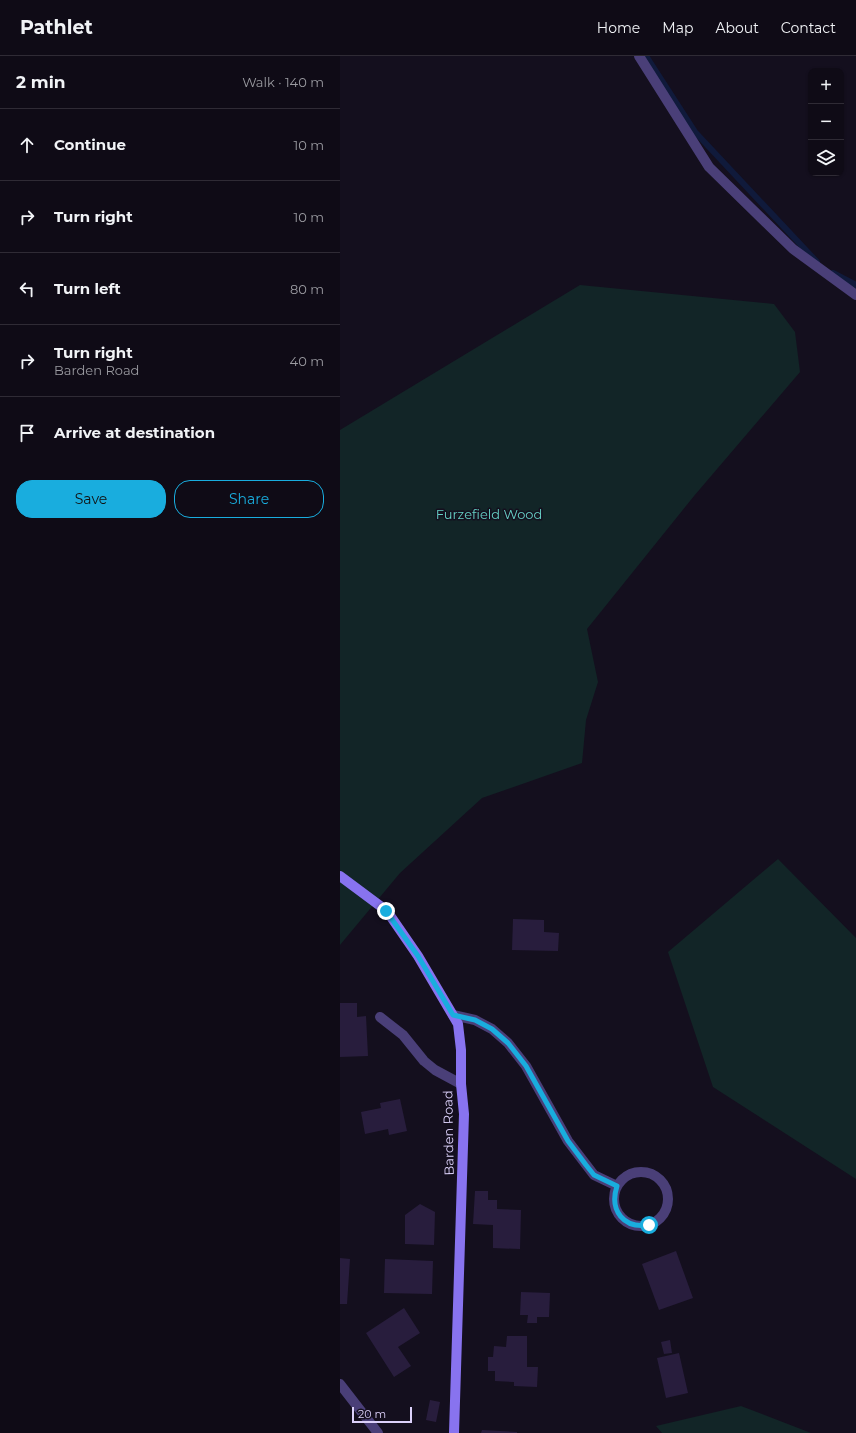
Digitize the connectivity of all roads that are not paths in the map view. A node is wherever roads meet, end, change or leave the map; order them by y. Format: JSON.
{"nodes":[{"id":1,"x":639,"y":56,"type":"edge"},
{"id":2,"x":856,"y":295,"type":"edge"},
{"id":3,"x":340,"y":876,"type":"edge"},
{"id":4,"x":453,"y":1015,"type":"junction"},
{"id":5,"x":380,"y":1017,"type":"dead end"},
{"id":6,"x":461,"y":1084,"type":"junction"},
{"id":7,"x":617,"y":1186,"type":"junction"},
{"id":8,"x":340,"y":1384,"type":"edge"},
{"id":9,"x":378,"y":1433,"type":"edge"},
{"id":10,"x":454,"y":1433,"type":"edge"}],
"edges":[{"from":1,"to":2,"type":"street"},
{"from":3,"to":4,"type":"street","name":"Barden Road"},
{"from":4,"to":6,"type":"street","name":"Barden Road"},
{"from":4,"to":7,"type":"street"},
{"from":5,"to":6,"type":"street"},
{"from":6,"to":10,"type":"street","name":"Barden Road"},
{"from":7,"to":7,"type":"street"},
{"from":8,"to":9,"type":"street"}]}
